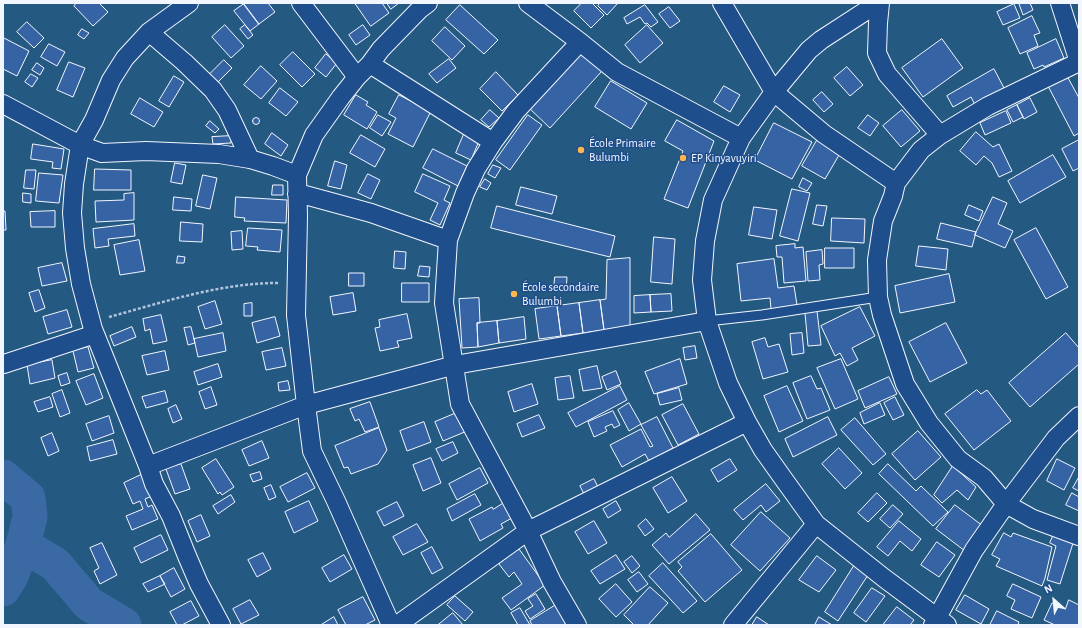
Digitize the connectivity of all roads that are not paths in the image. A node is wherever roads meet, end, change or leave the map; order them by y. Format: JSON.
{"nodes":[{"id":1,"x":189,"y":3,"type":"edge"},
{"id":2,"x":301,"y":3,"type":"edge"},
{"id":3,"x":428,"y":3,"type":"edge"},
{"id":4,"x":528,"y":3,"type":"edge"},
{"id":5,"x":722,"y":3,"type":"edge"},
{"id":6,"x":879,"y":3,"type":"edge"},
{"id":7,"x":1060,"y":3,"type":"edge"},
{"id":8,"x":149,"y":32,"type":"junction"},
{"id":9,"x":580,"y":42,"type":"junction"},
{"id":10,"x":1079,"y":62,"type":"edge"},
{"id":11,"x":370,"y":64,"type":"junction"},
{"id":12,"x":357,"y":77,"type":"junction"},
{"id":13,"x":774,"y":92,"type":"junction"},
{"id":14,"x":3,"y":104,"type":"edge"},
{"id":15,"x":940,"y":134,"type":"junction"},
{"id":16,"x":741,"y":138,"type":"junction"},
{"id":17,"x":493,"y":142,"type":"junction"},
{"id":18,"x":80,"y":145,"type":"junction"},
{"id":19,"x":250,"y":159,"type":"junction"},
{"id":20,"x":297,"y":175,"type":"junction"},
{"id":21,"x":896,"y":183,"type":"junction"},
{"id":22,"x":297,"y":194,"type":"junction"},
{"id":23,"x":448,"y":240,"type":"junction"},
{"id":24,"x":878,"y":297,"type":"junction"},
{"id":25,"x":708,"y":321,"type":"junction"},
{"id":26,"x":93,"y":328,"type":"junction"},
{"id":27,"x":4,"y":364,"type":"dead end"},
{"id":28,"x":455,"y":365,"type":"junction"},
{"id":29,"x":306,"y":405,"type":"junction"},
{"id":30,"x":1079,"y":416,"type":"edge"},
{"id":31,"x":747,"y":422,"type":"junction"},
{"id":32,"x":148,"y":466,"type":"junction"},
{"id":33,"x":1006,"y":504,"type":"junction"},
{"id":34,"x":816,"y":524,"type":"junction"},
{"id":35,"x":528,"y":532,"type":"junction"},
{"id":36,"x":1079,"y":536,"type":"edge"},
{"id":37,"x":939,"y":623,"type":"edge"},
{"id":38,"x":221,"y":625,"type":"edge"},
{"id":39,"x":391,"y":625,"type":"edge"},
{"id":40,"x":397,"y":625,"type":"edge"},
{"id":41,"x":577,"y":625,"type":"edge"},
{"id":42,"x":733,"y":625,"type":"edge"}],
"edges":[{"from":1,"to":8,"type":"street"},
{"from":2,"to":12,"type":"street"},
{"from":3,"to":11,"type":"street"},
{"from":4,"to":9,"type":"street"},
{"from":5,"to":13,"type":"street"},
{"from":6,"to":13,"type":"street"},
{"from":6,"to":15,"type":"street"},
{"from":7,"to":10,"type":"street"},
{"from":8,"to":18,"type":"street"},
{"from":8,"to":19,"type":"street"},
{"from":9,"to":16,"type":"street"},
{"from":9,"to":17,"type":"street"},
{"from":10,"to":15,"type":"street"},
{"from":11,"to":12,"type":"street"},
{"from":11,"to":17,"type":"street"},
{"from":12,"to":20,"type":"street"},
{"from":13,"to":16,"type":"street"},
{"from":13,"to":21,"type":"street"},
{"from":14,"to":18,"type":"street"},
{"from":15,"to":21,"type":"street"},
{"from":16,"to":25,"type":"street"},
{"from":17,"to":23,"type":"street"},
{"from":18,"to":19,"type":"street"},
{"from":18,"to":26,"type":"street"},
{"from":19,"to":20,"type":"street"},
{"from":20,"to":22,"type":"street"},
{"from":21,"to":24,"type":"street"},
{"from":22,"to":23,"type":"street"},
{"from":22,"to":29,"type":"street"},
{"from":23,"to":28,"type":"street"},
{"from":24,"to":25,"type":"lane"},
{"from":24,"to":33,"type":"street"},
{"from":25,"to":28,"type":"street"},
{"from":25,"to":31,"type":"street"},
{"from":26,"to":27,"type":"street"},
{"from":26,"to":32,"type":"street"},
{"from":28,"to":29,"type":"street"},
{"from":28,"to":35,"type":"street"},
{"from":29,"to":32,"type":"street"},
{"from":29,"to":39,"type":"street"},
{"from":30,"to":33,"type":"street"},
{"from":31,"to":34,"type":"street"},
{"from":31,"to":35,"type":"street"},
{"from":32,"to":38,"type":"street"},
{"from":33,"to":36,"type":"street"},
{"from":33,"to":37,"type":"street"},
{"from":34,"to":37,"type":"street"},
{"from":34,"to":42,"type":"street"},
{"from":35,"to":40,"type":"street"},
{"from":35,"to":41,"type":"street"}]}
